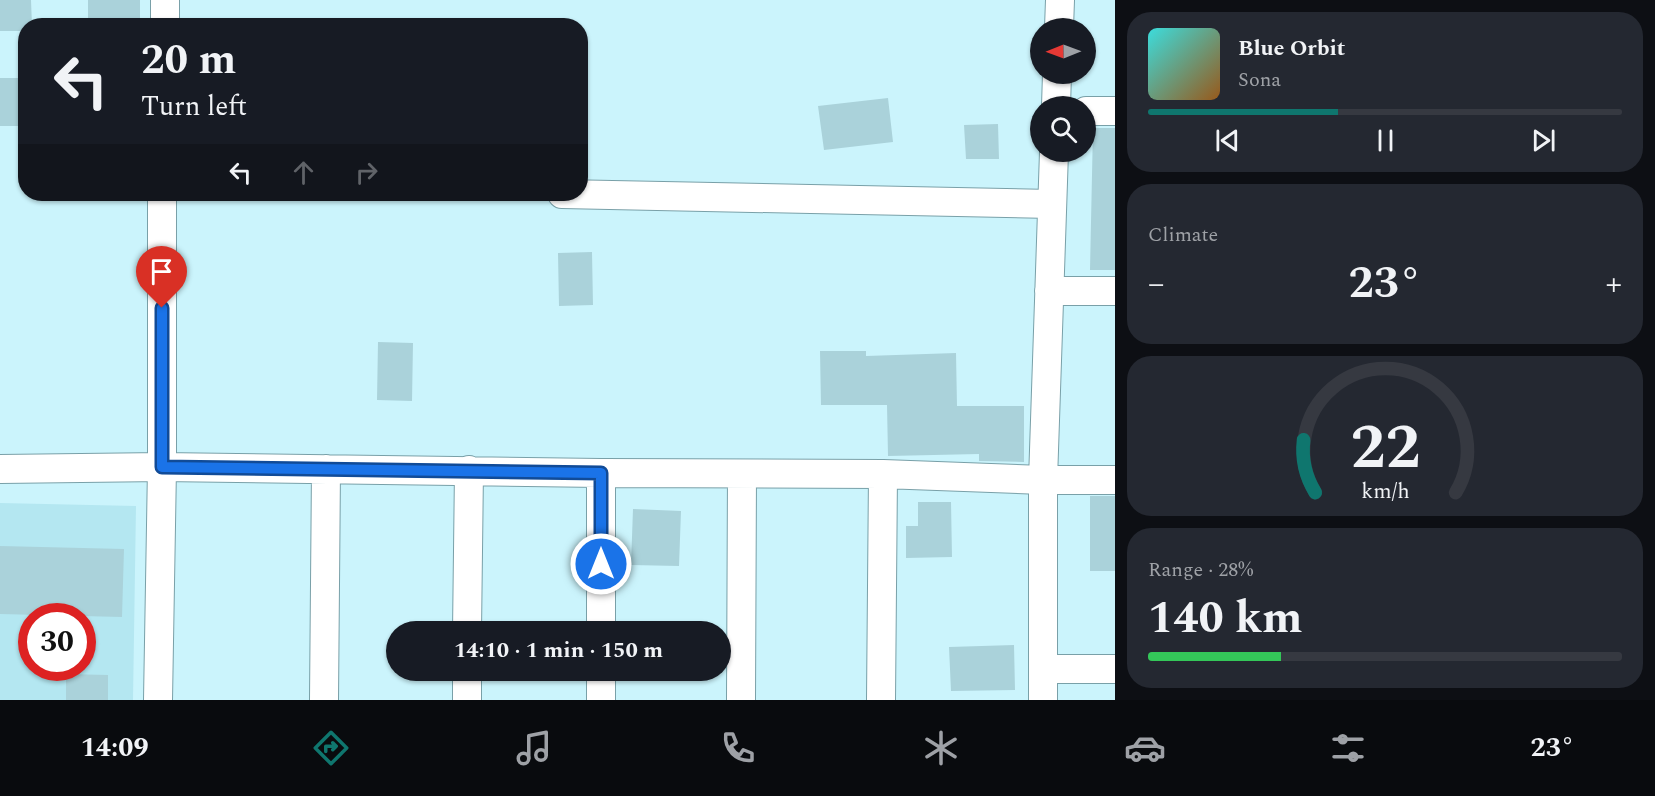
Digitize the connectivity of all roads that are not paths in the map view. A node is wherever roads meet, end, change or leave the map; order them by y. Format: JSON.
{"nodes":[{"id":1,"x":165,"y":0,"type":"edge"},
{"id":2,"x":1060,"y":0,"type":"edge"},
{"id":3,"x":165,"y":18,"type":"edge"},
{"id":4,"x":1059,"y":18,"type":"edge"},
{"id":5,"x":1096,"y":111,"type":"edge"},
{"id":6,"x":1115,"y":111,"type":"edge"},
{"id":7,"x":1054,"y":162,"type":"edge"},
{"id":8,"x":588,"y":195,"type":"edge"},
{"id":9,"x":162,"y":201,"type":"edge"},
{"id":10,"x":1052,"y":204,"type":"junction"},
{"id":11,"x":1049,"y":291,"type":"junction"},
{"id":12,"x":1115,"y":291,"type":"edge"},
{"id":13,"x":162,"y":467,"type":"junction"},
{"id":14,"x":0,"y":469,"type":"edge"},
{"id":15,"x":326,"y":469,"type":"junction"},
{"id":16,"x":469,"y":470,"type":"junction"},
{"id":17,"x":601,"y":473,"type":"junction"},
{"id":18,"x":742,"y":474,"type":"junction"},
{"id":19,"x":883,"y":474,"type":"junction"},
{"id":20,"x":1043,"y":480,"type":"junction"},
{"id":21,"x":1115,"y":480,"type":"edge"},
{"id":22,"x":467,"y":621,"type":"edge"},
{"id":23,"x":601,"y":621,"type":"edge"},
{"id":24,"x":1044,"y":669,"type":"junction"},
{"id":25,"x":1115,"y":669,"type":"edge"},
{"id":26,"x":467,"y":681,"type":"edge"},
{"id":27,"x":601,"y":681,"type":"edge"},
{"id":28,"x":158,"y":700,"type":"edge"},
{"id":29,"x":324,"y":700,"type":"edge"},
{"id":30,"x":467,"y":700,"type":"edge"},
{"id":31,"x":601,"y":700,"type":"edge"},
{"id":32,"x":741,"y":700,"type":"edge"},
{"id":33,"x":881,"y":700,"type":"edge"},
{"id":34,"x":1043,"y":700,"type":"edge"}],
"edges":[{"from":1,"to":3,"type":"street"},
{"from":2,"to":4,"type":"street"},
{"from":5,"to":6,"type":"street"},
{"from":7,"to":10,"type":"street"},
{"from":8,"to":10,"type":"street"},
{"from":9,"to":13,"type":"street"},
{"from":10,"to":11,"type":"street"},
{"from":11,"to":12,"type":"street"},
{"from":11,"to":20,"type":"street"},
{"from":13,"to":14,"type":"street"},
{"from":13,"to":15,"type":"street"},
{"from":13,"to":28,"type":"street"},
{"from":15,"to":16,"type":"street"},
{"from":15,"to":29,"type":"street"},
{"from":16,"to":17,"type":"street"},
{"from":16,"to":22,"type":"street"},
{"from":17,"to":18,"type":"street"},
{"from":17,"to":23,"type":"street"},
{"from":18,"to":19,"type":"street"},
{"from":18,"to":32,"type":"street"},
{"from":19,"to":20,"type":"street"},
{"from":19,"to":33,"type":"street"},
{"from":20,"to":21,"type":"street"},
{"from":20,"to":24,"type":"street"},
{"from":24,"to":25,"type":"street"},
{"from":24,"to":34,"type":"street"},
{"from":26,"to":30,"type":"street"},
{"from":27,"to":31,"type":"street"}]}
